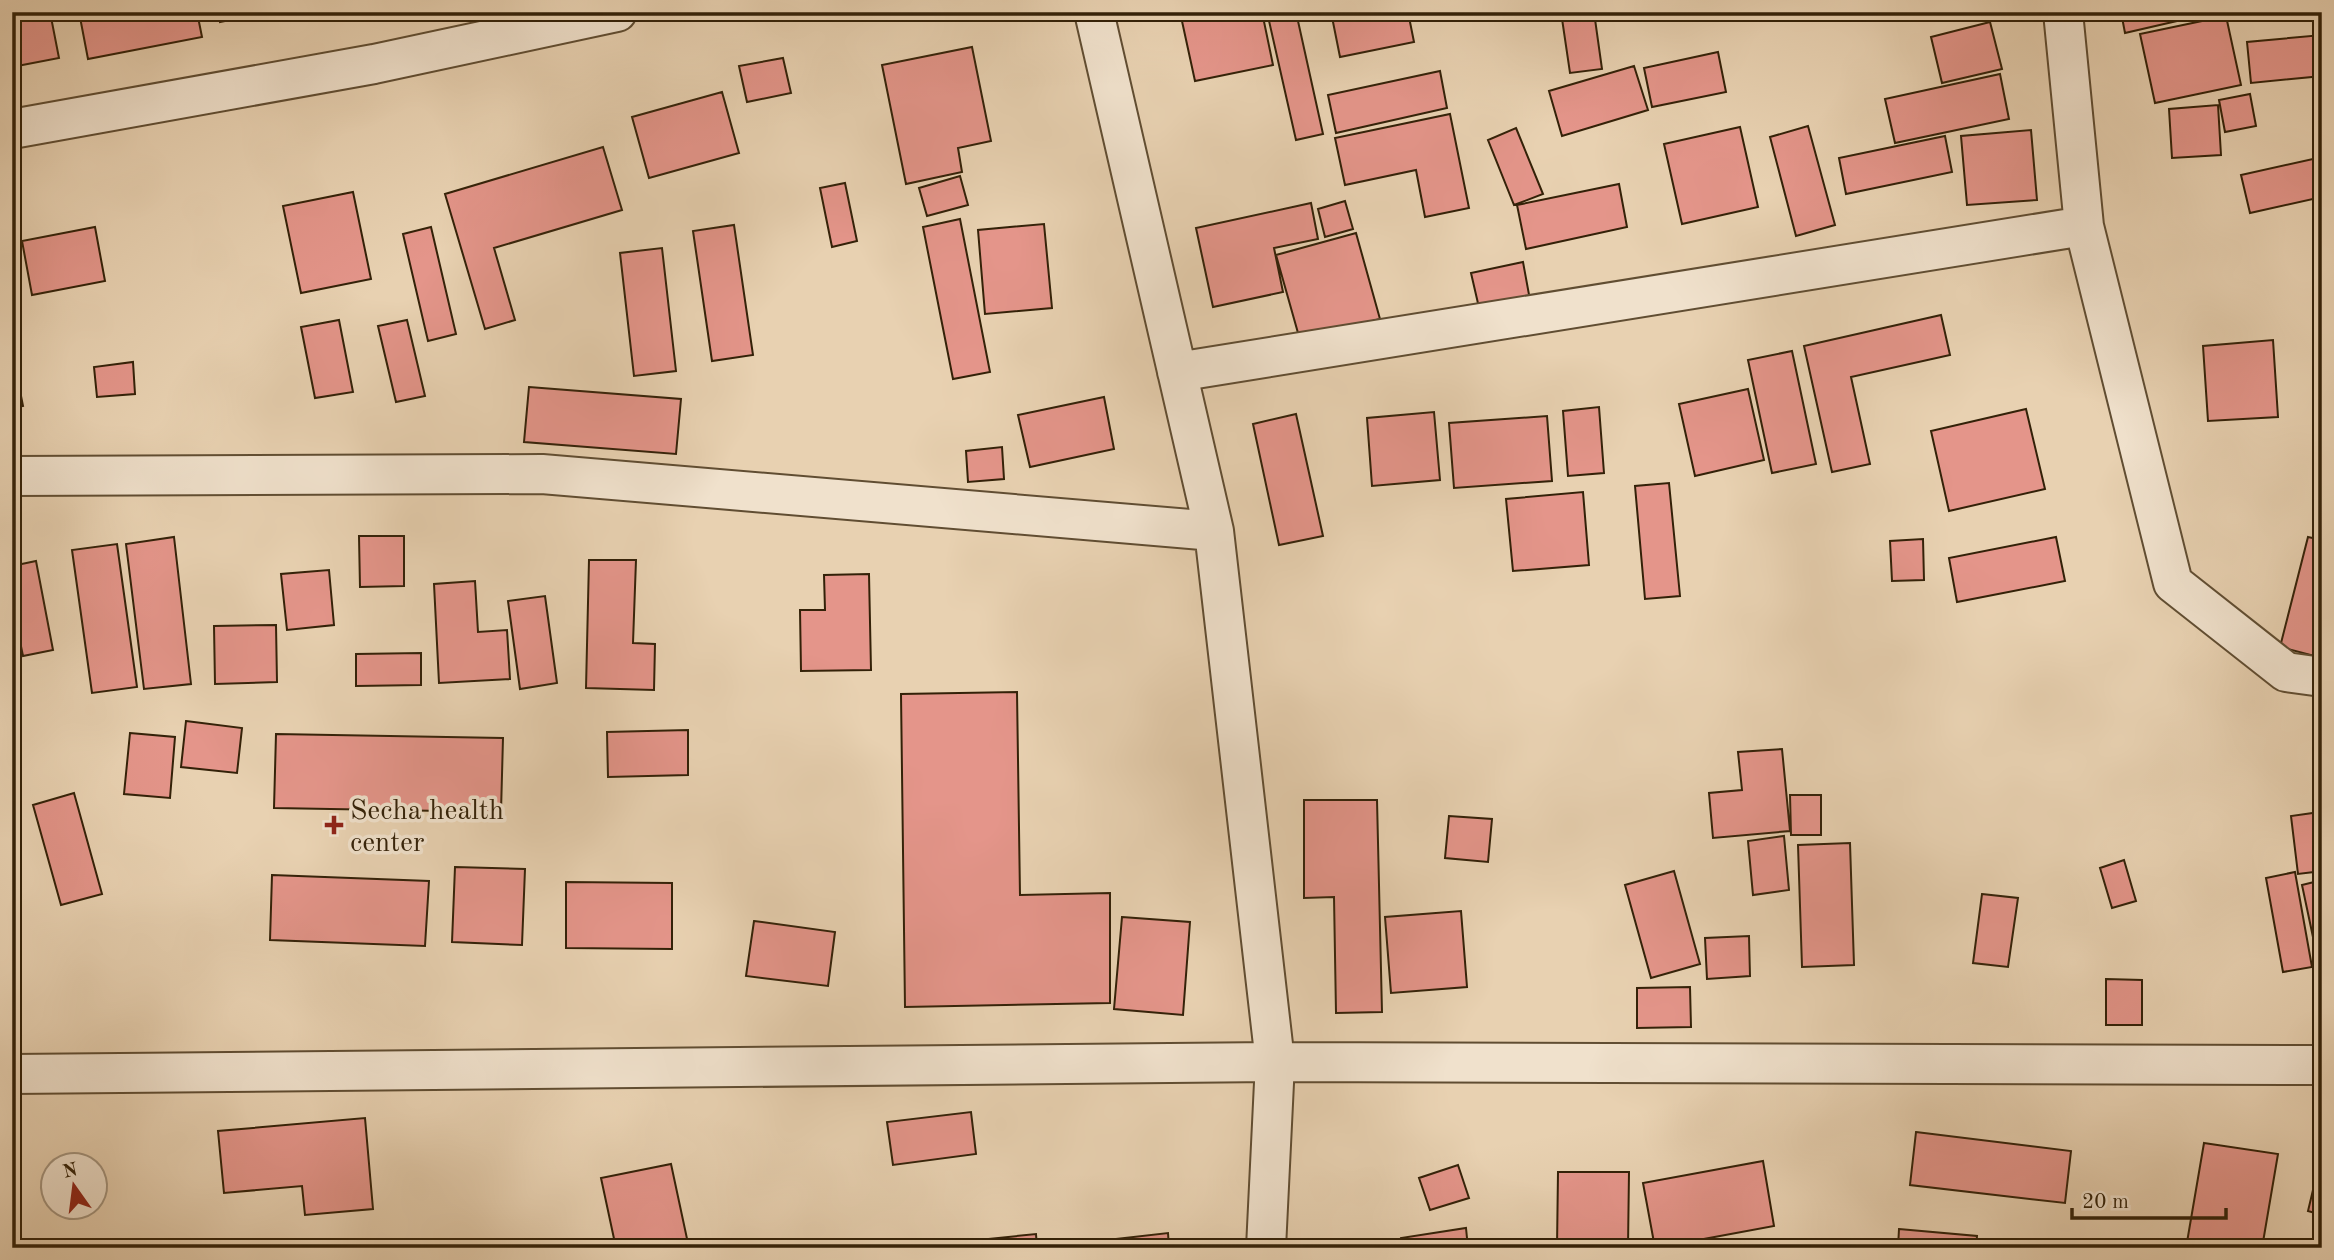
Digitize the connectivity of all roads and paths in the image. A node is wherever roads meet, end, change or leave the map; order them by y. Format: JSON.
{"nodes":[{"id":1,"x":617,"y":12,"type":"edge"},
{"id":2,"x":1094,"y":12,"type":"edge"},
{"id":3,"x":2063,"y":12,"type":"edge"},
{"id":4,"x":12,"y":129,"type":"edge"},
{"id":5,"x":2084,"y":226,"type":"junction"},
{"id":6,"x":1177,"y":372,"type":"junction"},
{"id":7,"x":12,"y":476,"type":"edge"},
{"id":8,"x":1214,"y":531,"type":"junction"},
{"id":9,"x":2322,"y":677,"type":"edge"},
{"id":10,"x":1275,"y":1062,"type":"junction"},
{"id":11,"x":2322,"y":1065,"type":"edge"},
{"id":12,"x":12,"y":1074,"type":"edge"},
{"id":13,"x":1266,"y":1248,"type":"edge"}],
"edges":[{"from":1,"to":4,"type":"street"},
{"from":2,"to":6,"type":"street"},
{"from":3,"to":5,"type":"street"},
{"from":5,"to":6,"type":"street"},
{"from":5,"to":9,"type":"street"},
{"from":6,"to":8,"type":"street"},
{"from":7,"to":8,"type":"street"},
{"from":8,"to":10,"type":"street"},
{"from":10,"to":11,"type":"street"},
{"from":10,"to":12,"type":"street"},
{"from":10,"to":13,"type":"street"}]}
